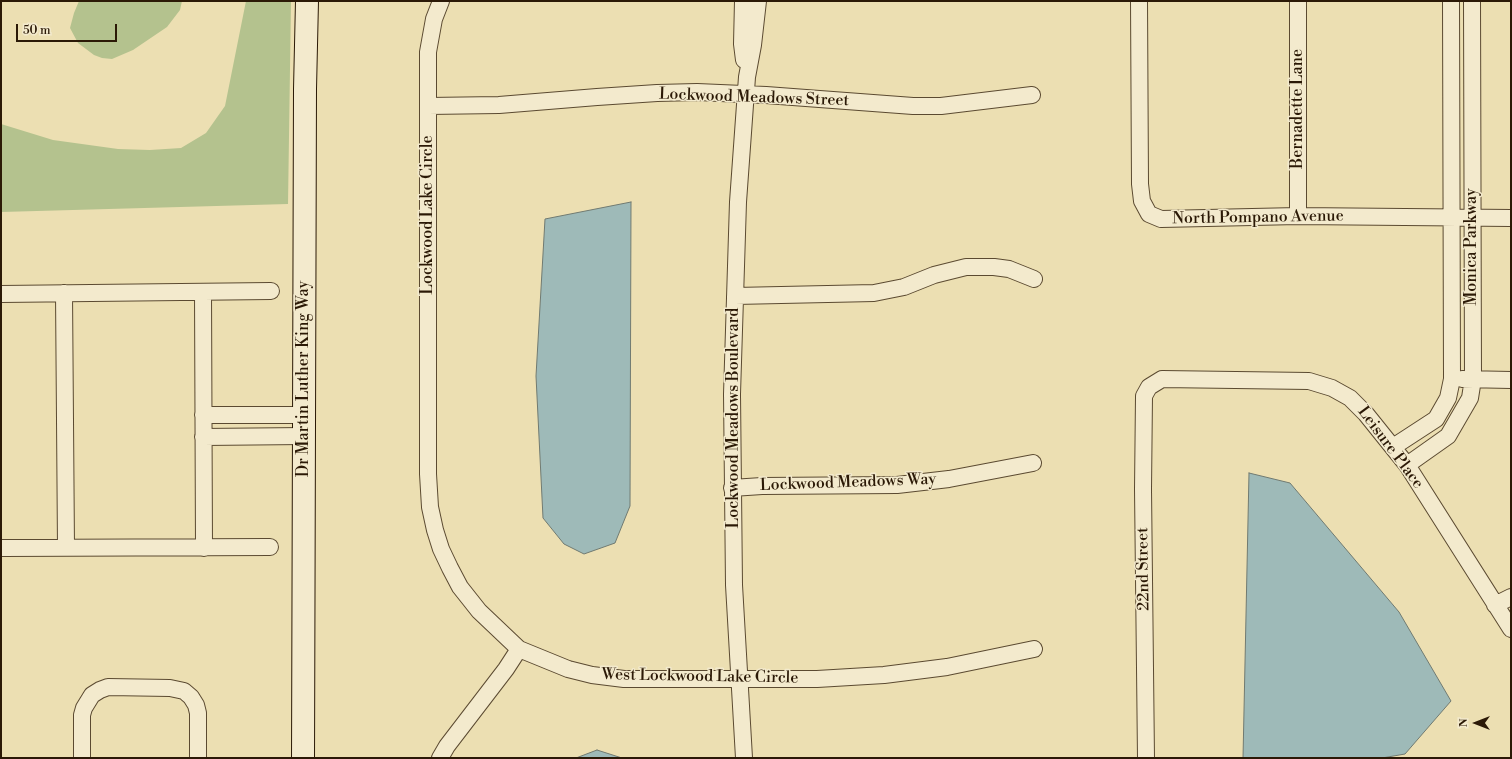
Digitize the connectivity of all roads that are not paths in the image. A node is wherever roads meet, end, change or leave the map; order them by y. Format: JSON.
{"nodes":[{"id":1,"x":307,"y":1,"type":"edge"},
{"id":2,"x":441,"y":1,"type":"edge"},
{"id":3,"x":743,"y":1,"type":"edge"},
{"id":4,"x":758,"y":1,"type":"edge"},
{"id":5,"x":1139,"y":1,"type":"edge"},
{"id":6,"x":1298,"y":1,"type":"edge"},
{"id":7,"x":1451,"y":1,"type":"edge"},
{"id":8,"x":1472,"y":1,"type":"edge"},
{"id":9,"x":747,"y":77,"type":"junction"},
{"id":10,"x":746,"y":94,"type":"junction"},
{"id":11,"x":1032,"y":95,"type":"dead end"},
{"id":12,"x":428,"y":106,"type":"junction"},
{"id":13,"x":1298,"y":216,"type":"junction"},
{"id":14,"x":1451,"y":218,"type":"junction"},
{"id":15,"x":1472,"y":218,"type":"junction"},
{"id":16,"x":1511,"y":218,"type":"edge"},
{"id":17,"x":1034,"y":279,"type":"dead end"},
{"id":18,"x":271,"y":291,"type":"dead end"},
{"id":19,"x":203,"y":292,"type":"junction"},
{"id":20,"x":64,"y":293,"type":"junction"},
{"id":21,"x":1,"y":294,"type":"edge"},
{"id":22,"x":735,"y":296,"type":"junction"},
{"id":23,"x":1452,"y":379,"type":"junction"},
{"id":24,"x":1473,"y":379,"type":"junction"},
{"id":25,"x":1511,"y":380,"type":"edge"},
{"id":26,"x":1152,"y":384,"type":"joint"},
{"id":27,"x":203,"y":415,"type":"junction"},
{"id":28,"x":304,"y":415,"type":"junction"},
{"id":29,"x":428,"y":431,"type":"joint"},
{"id":30,"x":304,"y":436,"type":"junction"},
{"id":31,"x":203,"y":437,"type":"junction"},
{"id":32,"x":1393,"y":447,"type":"junction"},
{"id":33,"x":1033,"y":464,"type":"dead end"},
{"id":34,"x":1407,"y":465,"type":"junction"},
{"id":35,"x":732,"y":488,"type":"junction"},
{"id":36,"x":270,"y":546,"type":"dead end"},
{"id":37,"x":1,"y":548,"type":"edge"},
{"id":38,"x":66,"y":548,"type":"junction"},
{"id":39,"x":204,"y":548,"type":"junction"},
{"id":40,"x":1511,"y":597,"type":"edge"},
{"id":41,"x":1495,"y":605,"type":"junction"},
{"id":42,"x":1511,"y":629,"type":"edge"},
{"id":43,"x":519,"y":649,"type":"junction"},
{"id":44,"x":1034,"y":649,"type":"dead end"},
{"id":45,"x":739,"y":679,"type":"junction"},
{"id":46,"x":82,"y":758,"type":"edge"},
{"id":47,"x":198,"y":758,"type":"edge"},
{"id":48,"x":302,"y":758,"type":"edge"},
{"id":49,"x":440,"y":758,"type":"edge"},
{"id":50,"x":744,"y":758,"type":"edge"},
{"id":51,"x":1146,"y":758,"type":"edge"}],
"edges":[{"from":1,"to":28,"type":"street","name":"Dr Martin Luther King Way"},
{"from":2,"to":12,"type":"street","name":"Lockwood Lake Circle"},
{"from":3,"to":9,"type":"street","name":"Lockwood Meadows Boulevard"},
{"from":4,"to":9,"type":"street","name":"Lockwood Meadows Boulevard"},
{"from":5,"to":13,"type":"street","name":"North Pompano Avenue"},
{"from":6,"to":13,"type":"street","name":"Bernadette Lane"},
{"from":7,"to":14,"type":"street","name":"Monica Parkway"},
{"from":8,"to":15,"type":"street","name":"Monica Parkway"},
{"from":9,"to":10,"type":"street","name":"Lockwood Meadows Boulevard"},
{"from":10,"to":11,"type":"street","name":"Lockwood Meadows Street"},
{"from":10,"to":12,"type":"street","name":"Lockwood Meadows Street"},
{"from":10,"to":22,"type":"street","name":"Lockwood Meadows Boulevard"},
{"from":12,"to":29,"type":"street","name":"Lockwood Lake Circle"},
{"from":13,"to":14,"type":"street","name":"North Pompano Avenue"},
{"from":14,"to":15,"type":"street","name":"North Pompano Avenue"},
{"from":14,"to":23,"type":"street","name":"Monica Parkway"},
{"from":15,"to":16,"type":"street","name":"North Pompano Avenue"},
{"from":15,"to":24,"type":"street","name":"Monica Parkway"},
{"from":17,"to":22,"type":"street"},
{"from":18,"to":19,"type":"street"},
{"from":19,"to":20,"type":"street"},
{"from":19,"to":27,"type":"street"},
{"from":20,"to":21,"type":"street"},
{"from":20,"to":38,"type":"street"},
{"from":22,"to":35,"type":"street","name":"Lockwood Meadows Boulevard"},
{"from":23,"to":24,"type":"street"},
{"from":23,"to":32,"type":"street","name":"Monica Parkway"},
{"from":24,"to":25,"type":"street"},
{"from":24,"to":34,"type":"street","name":"Monica Parkway"},
{"from":26,"to":32,"type":"street","name":"Leisure Place"},
{"from":26,"to":51,"type":"street","name":"22nd Street"},
{"from":27,"to":28,"type":"street"},
{"from":27,"to":31,"type":"street"},
{"from":28,"to":30,"type":"street","name":"Dr Martin Luther King Way"},
{"from":29,"to":43,"type":"street","name":"West Lockwood Lake Circle"},
{"from":30,"to":31,"type":"street"},
{"from":30,"to":48,"type":"street","name":"Dr Martin Luther King Way"},
{"from":31,"to":39,"type":"street"},
{"from":32,"to":34,"type":"street","name":"Leisure Place"},
{"from":33,"to":35,"type":"street","name":"Lockwood Meadows Way"},
{"from":34,"to":41,"type":"street","name":"Leisure Place"},
{"from":35,"to":45,"type":"street","name":"Lockwood Meadows Boulevard"},
{"from":36,"to":39,"type":"street"},
{"from":37,"to":38,"type":"street"},
{"from":38,"to":39,"type":"street"},
{"from":40,"to":41,"type":"street"},
{"from":41,"to":42,"type":"street","name":"Leisure Place"},
{"from":43,"to":45,"type":"street","name":"West Lockwood Lake Circle"},
{"from":43,"to":49,"type":"street"},
{"from":44,"to":45,"type":"street","name":"West Lockwood Lake Circle"},
{"from":45,"to":50,"type":"street","name":"Lockwood Meadows Boulevard"},
{"from":46,"to":47,"type":"street"}]}
